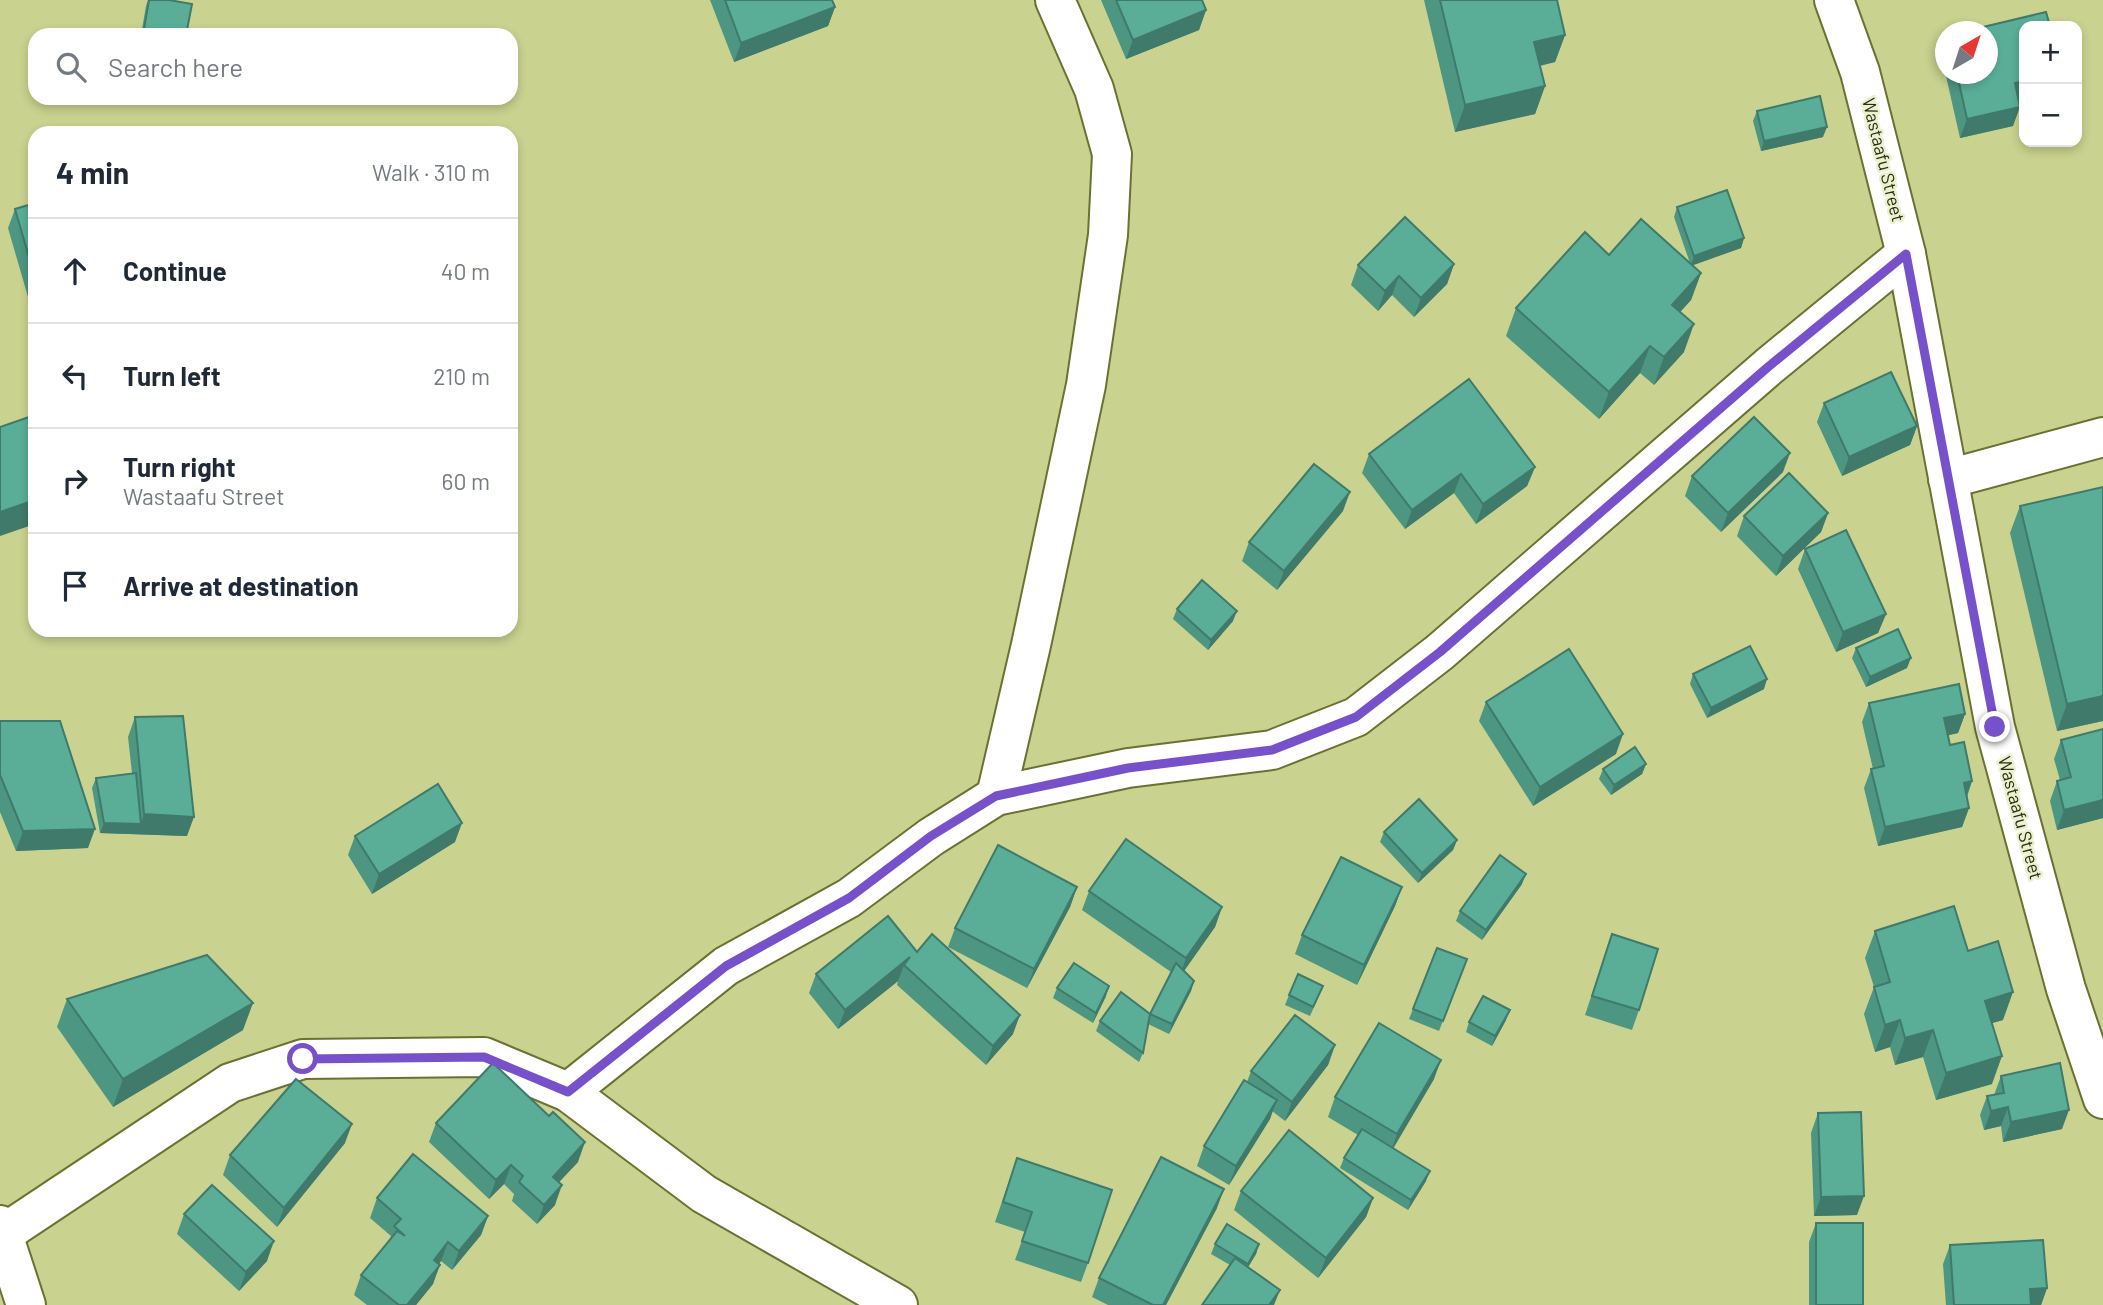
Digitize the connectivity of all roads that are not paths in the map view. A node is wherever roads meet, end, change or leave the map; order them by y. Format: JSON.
{"nodes":[{"id":1,"x":1055,"y":0,"type":"edge"},
{"id":2,"x":1834,"y":0,"type":"edge"},
{"id":3,"x":1906,"y":254,"type":"junction"},
{"id":4,"x":2103,"y":437,"type":"edge"},
{"id":5,"x":1948,"y":479,"type":"junction"},
{"id":6,"x":996,"y":796,"type":"junction"},
{"id":7,"x":568,"y":1092,"type":"junction"},
{"id":8,"x":2103,"y":1099,"type":"edge"},
{"id":9,"x":1,"y":1232,"type":"edge"},
{"id":10,"x":26,"y":1305,"type":"edge"},
{"id":11,"x":898,"y":1305,"type":"edge"}],
"edges":[{"from":1,"to":6,"type":"street"},
{"from":2,"to":3,"type":"street","name":"Wastaafu Street"},
{"from":3,"to":5,"type":"street","name":"Wastaafu Street"},
{"from":3,"to":6,"type":"street"},
{"from":4,"to":5,"type":"street"},
{"from":5,"to":8,"type":"street","name":"Wastaafu Street"},
{"from":6,"to":7,"type":"street"},
{"from":7,"to":9,"type":"street"},
{"from":7,"to":11,"type":"street"},
{"from":9,"to":10,"type":"street"}]}
